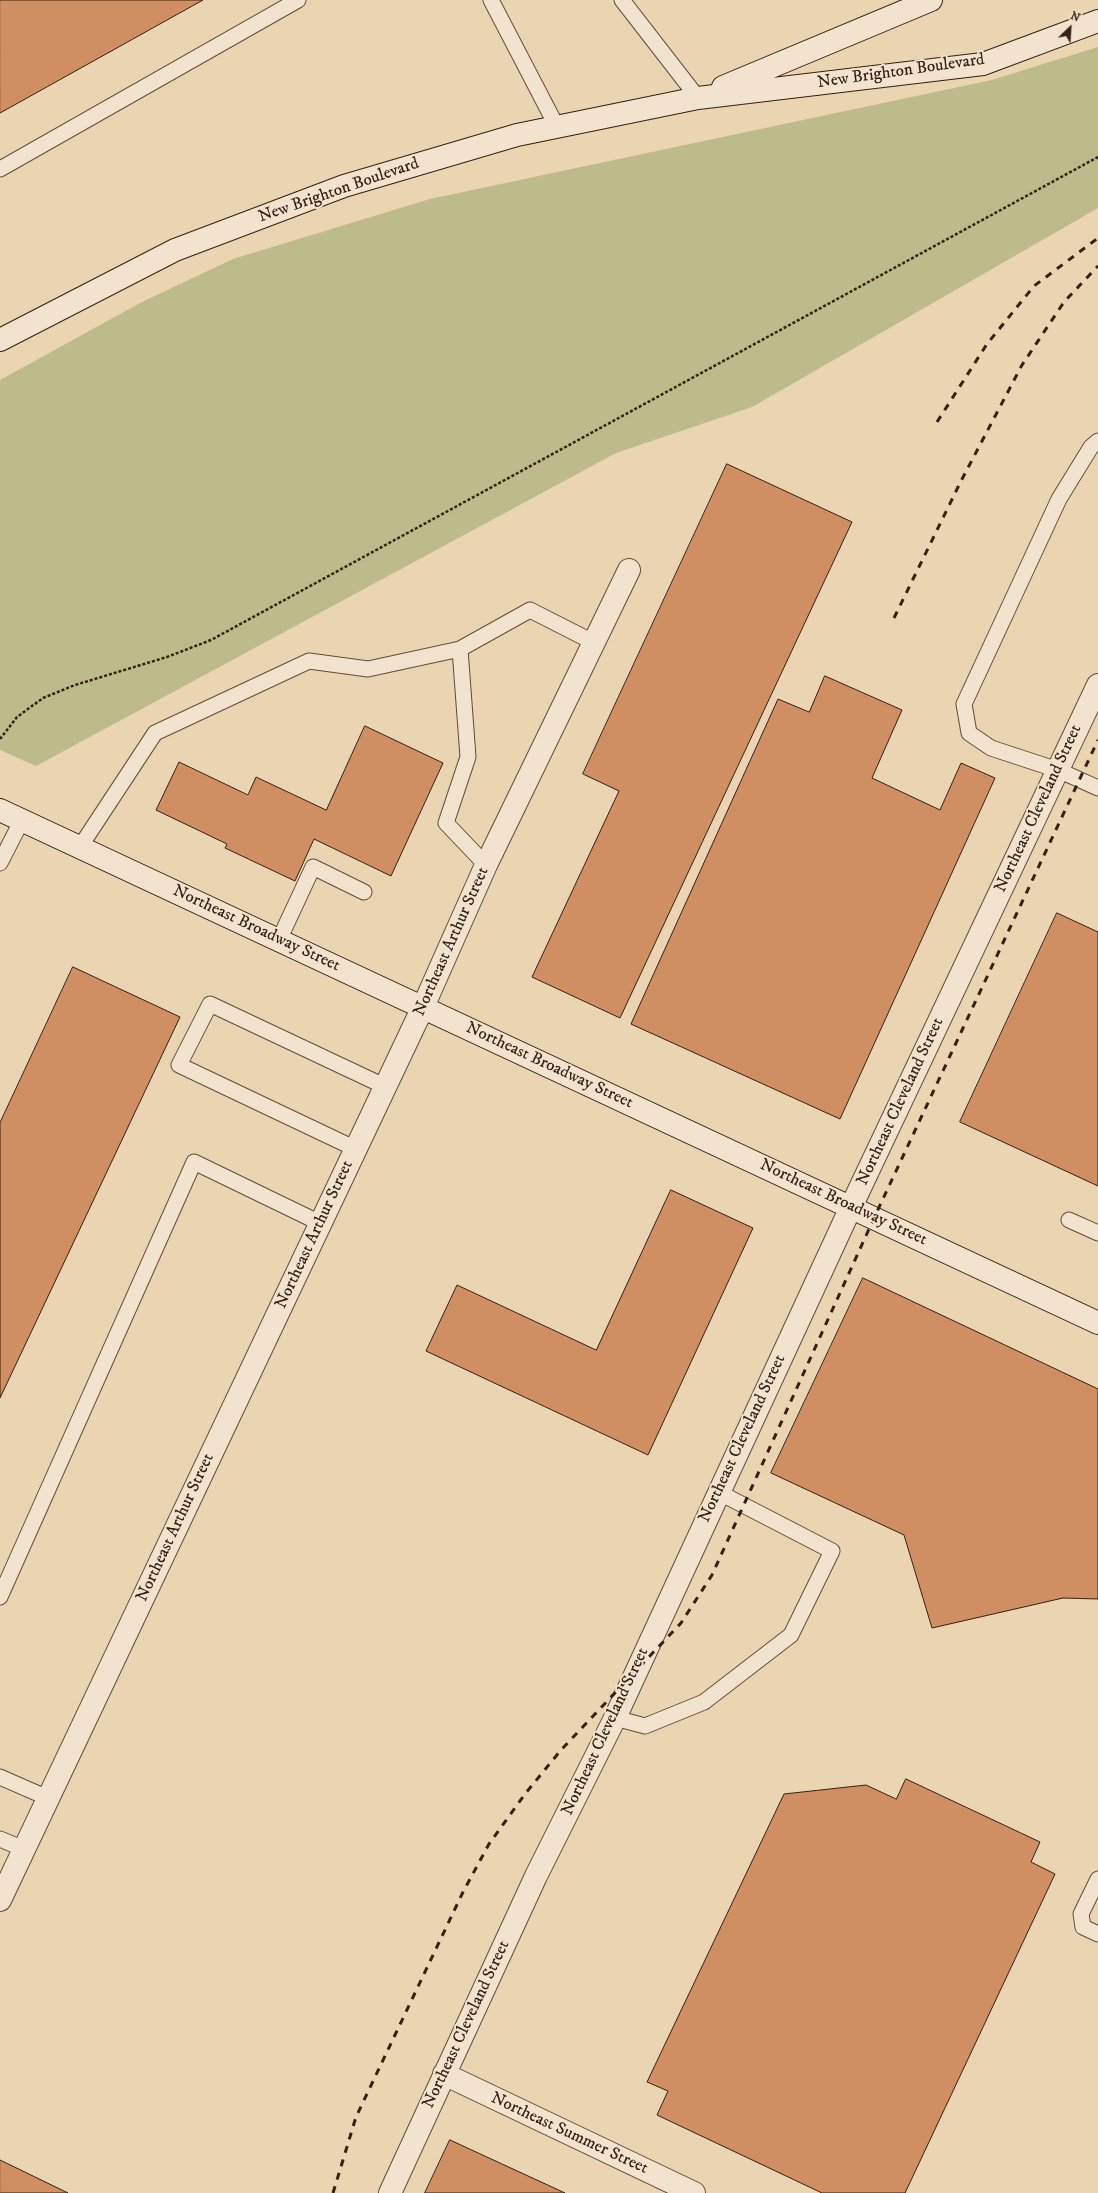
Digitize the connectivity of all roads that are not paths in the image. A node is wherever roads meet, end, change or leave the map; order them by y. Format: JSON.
{"nodes":[{"id":1,"x":298,"y":0,"type":"edge"},
{"id":2,"x":491,"y":0,"type":"edge"},
{"id":3,"x":622,"y":0,"type":"edge"},
{"id":4,"x":931,"y":0,"type":"edge"},
{"id":5,"x":1098,"y":21,"type":"edge"},
{"id":6,"x":698,"y":98,"type":"junction"},
{"id":7,"x":558,"y":127,"type":"junction"},
{"id":8,"x":0,"y":169,"type":"edge"},
{"id":9,"x":0,"y":340,"type":"edge"},
{"id":10,"x":1098,"y":441,"type":"edge"},
{"id":11,"x":629,"y":570,"type":"dead end"},
{"id":12,"x":595,"y":643,"type":"junction"},
{"id":13,"x":460,"y":649,"type":"junction"},
{"id":14,"x":1098,"y":685,"type":"edge"},
{"id":15,"x":1058,"y":770,"type":"junction"},
{"id":16,"x":1098,"y":788,"type":"edge"},
{"id":17,"x":0,"y":810,"type":"edge"},
{"id":18,"x":22,"y":820,"type":"junction"},
{"id":19,"x":80,"y":847,"type":"junction"},
{"id":20,"x":0,"y":863,"type":"edge"},
{"id":21,"x":486,"y":865,"type":"junction"},
{"id":22,"x":364,"y":892,"type":"dead end"},
{"id":23,"x":279,"y":940,"type":"junction"},
{"id":24,"x":423,"y":1007,"type":"junction"},
{"id":25,"x":384,"y":1086,"type":"junction"},
{"id":26,"x":356,"y":1148,"type":"junction"},
{"id":27,"x":851,"y":1207,"type":"junction"},
{"id":28,"x":1069,"y":1220,"type":"dead end"},
{"id":29,"x":320,"y":1223,"type":"junction"},
{"id":30,"x":1098,"y":1233,"type":"edge"},
{"id":31,"x":1098,"y":1322,"type":"edge"},
{"id":32,"x":718,"y":1492,"type":"junction"},
{"id":33,"x":0,"y":1597,"type":"edge"},
{"id":34,"x":615,"y":1718,"type":"junction"},
{"id":35,"x":0,"y":1777,"type":"edge"},
{"id":36,"x":48,"y":1798,"type":"junction"},
{"id":37,"x":0,"y":1839,"type":"edge"},
{"id":38,"x":24,"y":1849,"type":"junction"},
{"id":39,"x":1098,"y":1879,"type":"edge"},
{"id":40,"x":0,"y":1900,"type":"edge"},
{"id":41,"x":1098,"y":1934,"type":"edge"},
{"id":42,"x":444,"y":2074,"type":"junction"},
{"id":43,"x":390,"y":2193,"type":"edge"},
{"id":44,"x":694,"y":2193,"type":"edge"}],
"edges":[{"from":1,"to":8,"type":"lane"},
{"from":2,"to":7,"type":"lane"},
{"from":3,"to":6,"type":"lane"},
{"from":4,"to":6,"type":"street","name":"New Brighton Boulevard"},
{"from":5,"to":6,"type":"street","name":"New Brighton Boulevard"},
{"from":6,"to":7,"type":"street","name":"New Brighton Boulevard"},
{"from":7,"to":9,"type":"street","name":"New Brighton Boulevard"},
{"from":10,"to":15,"type":"lane"},
{"from":11,"to":12,"type":"street","name":"Northeast Arthur Street"},
{"from":12,"to":13,"type":"lane"},
{"from":12,"to":21,"type":"street","name":"Northeast Arthur Street"},
{"from":13,"to":19,"type":"lane"},
{"from":13,"to":21,"type":"lane"},
{"from":14,"to":15,"type":"street","name":"Northeast Cleveland Street"},
{"from":15,"to":16,"type":"lane"},
{"from":15,"to":27,"type":"street","name":"Northeast Cleveland Street"},
{"from":17,"to":18,"type":"street","name":"Northeast Broadway Street"},
{"from":18,"to":19,"type":"street","name":"Northeast Broadway Street"},
{"from":18,"to":20,"type":"lane"},
{"from":19,"to":23,"type":"street","name":"Northeast Broadway Street"},
{"from":21,"to":24,"type":"street","name":"Northeast Arthur Street"},
{"from":22,"to":23,"type":"lane"},
{"from":23,"to":24,"type":"street","name":"Northeast Broadway Street"},
{"from":24,"to":25,"type":"street","name":"Northeast Arthur Street"},
{"from":24,"to":27,"type":"street","name":"Northeast Broadway Street"},
{"from":25,"to":26,"type":"street","name":"Northeast Arthur Street"},
{"from":25,"to":26,"type":"lane"},
{"from":26,"to":29,"type":"street","name":"Northeast Arthur Street"},
{"from":27,"to":31,"type":"street","name":"Northeast Broadway Street"},
{"from":27,"to":32,"type":"street","name":"Northeast Cleveland Street"},
{"from":28,"to":30,"type":"lane"},
{"from":29,"to":33,"type":"lane"},
{"from":29,"to":36,"type":"street","name":"Northeast Arthur Street"},
{"from":32,"to":34,"type":"street","name":"Northeast Cleveland Street"},
{"from":32,"to":34,"type":"lane"},
{"from":34,"to":42,"type":"street","name":"Northeast Cleveland Street"},
{"from":35,"to":36,"type":"lane"},
{"from":36,"to":38,"type":"street","name":"Northeast Arthur Street"},
{"from":37,"to":38,"type":"lane"},
{"from":38,"to":40,"type":"street","name":"Northeast Arthur Street"},
{"from":39,"to":41,"type":"lane"},
{"from":42,"to":43,"type":"street","name":"Northeast Cleveland Street"},
{"from":42,"to":44,"type":"street","name":"Northeast Summer Street"}]}
